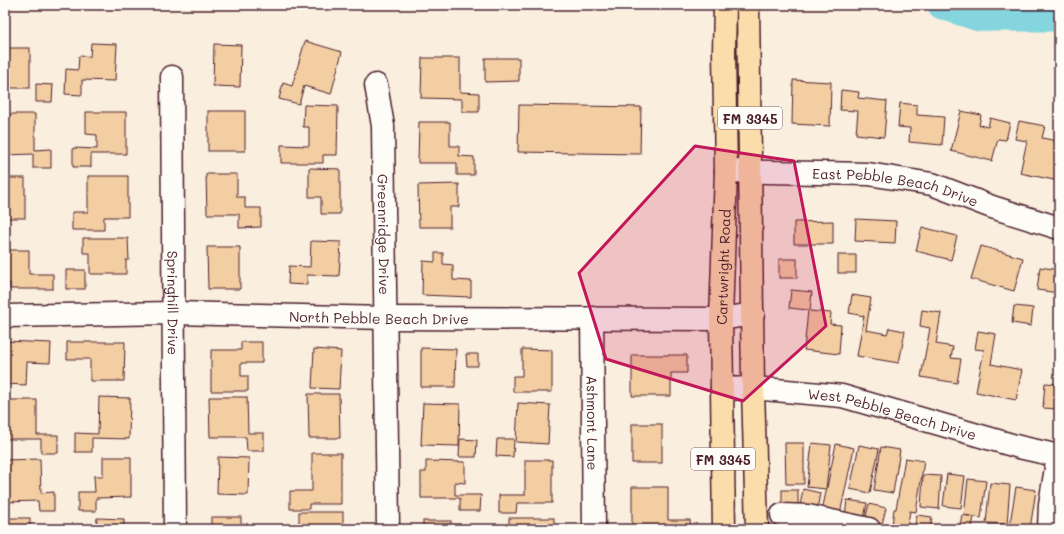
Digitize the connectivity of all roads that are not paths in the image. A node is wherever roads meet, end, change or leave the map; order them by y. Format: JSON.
{"nodes":[{"id":1,"x":725,"y":5,"type":"edge"},
{"id":2,"x":748,"y":5,"type":"edge"},
{"id":3,"x":172,"y":77,"type":"dead end"},
{"id":4,"x":376,"y":85,"type":"dead end"},
{"id":5,"x":726,"y":171,"type":"junction"},
{"id":6,"x":751,"y":171,"type":"junction"},
{"id":7,"x":1059,"y":228,"type":"edge"},
{"id":8,"x":173,"y":313,"type":"junction"},
{"id":9,"x":752,"y":314,"type":"junction"},
{"id":10,"x":5,"y":316,"type":"edge"},
{"id":11,"x":386,"y":318,"type":"junction"},
{"id":12,"x":592,"y":318,"type":"junction"},
{"id":13,"x":721,"y":318,"type":"junction"},
{"id":14,"x":753,"y":388,"type":"junction"},
{"id":15,"x":722,"y":389,"type":"junction"},
{"id":16,"x":1058,"y":456,"type":"edge"},
{"id":17,"x":782,"y":514,"type":"dead end"},
{"id":18,"x":175,"y":529,"type":"edge"},
{"id":19,"x":388,"y":529,"type":"edge"},
{"id":20,"x":594,"y":529,"type":"edge"},
{"id":21,"x":724,"y":529,"type":"edge"},
{"id":22,"x":757,"y":529,"type":"edge"},
{"id":23,"x":869,"y":529,"type":"edge"},
{"id":24,"x":1049,"y":529,"type":"edge"}],
"edges":[{"from":1,"to":5,"type":"main road","name":"Cartwright Road","number":"FM 3345"},
{"from":2,"to":6,"type":"main road","name":"Cartwright Road","number":"FM 3345"},
{"from":3,"to":8,"type":"street","name":"Springhill Drive"},
{"from":4,"to":11,"type":"street","name":"Greenridge Drive"},
{"from":5,"to":6,"type":"street","name":"East Pebble Beach Drive"},
{"from":5,"to":13,"type":"main road","name":"Cartwright Road","number":"FM 3345"},
{"from":6,"to":7,"type":"street","name":"East Pebble Beach Drive"},
{"from":6,"to":9,"type":"main road","name":"Cartwright Road","number":"FM 3345"},
{"from":8,"to":10,"type":"street","name":"North Pebble Beach Drive"},
{"from":8,"to":11,"type":"street","name":"North Pebble Beach Drive"},
{"from":8,"to":18,"type":"street","name":"Springhill Drive"},
{"from":9,"to":13,"type":"street","name":"North Pebble Beach Drive"},
{"from":9,"to":14,"type":"main road","name":"Cartwright Road","number":"FM 3345"},
{"from":11,"to":12,"type":"street","name":"North Pebble Beach Drive"},
{"from":11,"to":19,"type":"street","name":"Greenridge Drive"},
{"from":12,"to":13,"type":"street","name":"North Pebble Beach Drive"},
{"from":12,"to":20,"type":"street","name":"Ashmont Lane"},
{"from":13,"to":15,"type":"main road","name":"Cartwright Road","number":"FM 3345"},
{"from":14,"to":15,"type":"street","name":"West Pebble Beach Drive"},
{"from":14,"to":16,"type":"street","name":"West Pebble Beach Drive"},
{"from":14,"to":22,"type":"main road","name":"Cartwright Road","number":"FM 3345"},
{"from":15,"to":21,"type":"main road","name":"Cartwright Road","number":"FM 3345"},
{"from":16,"to":24,"type":"street"},
{"from":17,"to":23,"type":"street"}]}
